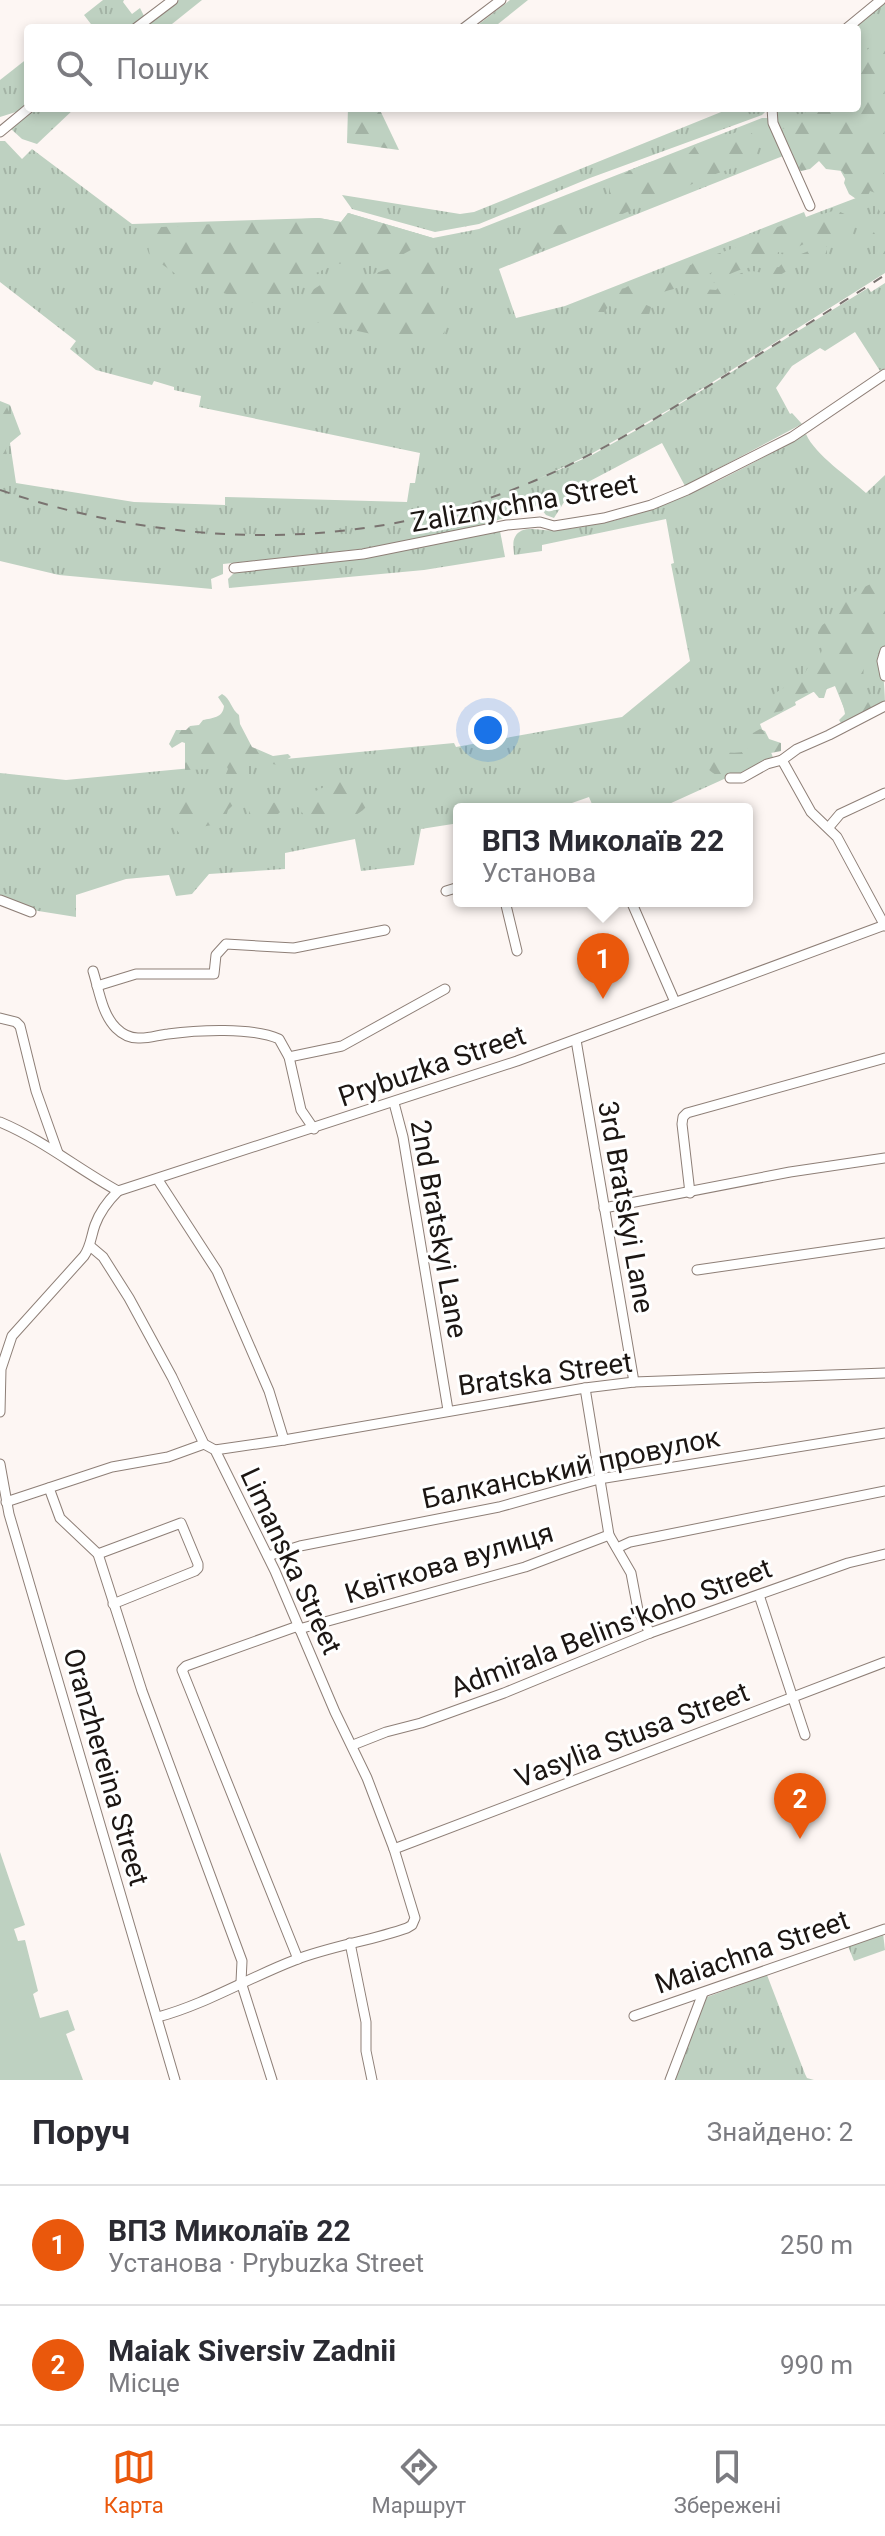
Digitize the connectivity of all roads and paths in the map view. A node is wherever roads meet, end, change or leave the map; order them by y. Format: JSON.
{"nodes":[{"id":1,"x":173,"y":0,"type":"edge"},
{"id":2,"x":501,"y":0,"type":"edge"},
{"id":3,"x":881,"y":0,"type":"edge"},
{"id":4,"x":141,"y":24,"type":"edge"},
{"id":5,"x":469,"y":24,"type":"edge"},
{"id":6,"x":852,"y":24,"type":"edge"},
{"id":7,"x":24,"y":111,"type":"edge"},
{"id":8,"x":24,"y":112,"type":"edge"},
{"id":9,"x":772,"y":112,"type":"edge"},
{"id":10,"x":0,"y":121,"type":"edge"},
{"id":11,"x":0,"y":132,"type":"edge"},
{"id":12,"x":810,"y":206,"type":"dead end"},
{"id":13,"x":885,"y":374,"type":"edge"},
{"id":14,"x":234,"y":568,"type":"dead end"},
{"id":15,"x":885,"y":651,"type":"edge"},
{"id":16,"x":885,"y":676,"type":"edge"},
{"id":17,"x":885,"y":706,"type":"edge"},
{"id":18,"x":782,"y":760,"type":"junction"},
{"id":19,"x":730,"y":778,"type":"dead end"},
{"id":20,"x":885,"y":793,"type":"edge"},
{"id":21,"x":829,"y":827,"type":"junction"},
{"id":22,"x":453,"y":889,"type":"edge"},
{"id":23,"x":446,"y":891,"type":"dead end"},
{"id":24,"x":0,"y":900,"type":"edge"},
{"id":25,"x":506,"y":907,"type":"edge"},
{"id":26,"x":634,"y":907,"type":"edge"},
{"id":27,"x":31,"y":912,"type":"dead end"},
{"id":28,"x":885,"y":926,"type":"edge"},
{"id":29,"x":385,"y":930,"type":"dead end"},
{"id":30,"x":517,"y":951,"type":"dead end"},
{"id":31,"x":93,"y":971,"type":"dead end"},
{"id":32,"x":97,"y":986,"type":"junction"},
{"id":33,"x":445,"y":989,"type":"dead end"},
{"id":34,"x":675,"y":1002,"type":"junction"},
{"id":35,"x":0,"y":1018,"type":"edge"},
{"id":36,"x":576,"y":1040,"type":"junction"},
{"id":37,"x":289,"y":1057,"type":"junction"},
{"id":38,"x":885,"y":1058,"type":"edge"},
{"id":39,"x":394,"y":1103,"type":"junction"},
{"id":40,"x":0,"y":1122,"type":"edge"},
{"id":41,"x":314,"y":1129,"type":"junction"},
{"id":42,"x":58,"y":1153,"type":"junction"},
{"id":43,"x":885,"y":1158,"type":"edge"},
{"id":44,"x":158,"y":1180,"type":"junction"},
{"id":45,"x":118,"y":1191,"type":"junction"},
{"id":46,"x":690,"y":1193,"type":"junction"},
{"id":47,"x":604,"y":1208,"type":"junction"},
{"id":48,"x":885,"y":1243,"type":"edge"},
{"id":49,"x":90,"y":1246,"type":"junction"},
{"id":50,"x":697,"y":1270,"type":"dead end"},
{"id":51,"x":885,"y":1373,"type":"edge"},
{"id":52,"x":634,"y":1382,"type":"junction"},
{"id":53,"x":585,"y":1388,"type":"junction"},
{"id":54,"x":448,"y":1410,"type":"junction"},
{"id":55,"x":0,"y":1412,"type":"edge"},
{"id":56,"x":885,"y":1433,"type":"edge"},
{"id":57,"x":284,"y":1440,"type":"junction"},
{"id":58,"x":204,"y":1444,"type":"junction"},
{"id":59,"x":215,"y":1450,"type":"junction"},
{"id":60,"x":0,"y":1464,"type":"edge"},
{"id":61,"x":599,"y":1479,"type":"junction"},
{"id":62,"x":49,"y":1488,"type":"junction"},
{"id":63,"x":885,"y":1491,"type":"edge"},
{"id":64,"x":6,"y":1502,"type":"junction"},
{"id":65,"x":609,"y":1535,"type":"junction"},
{"id":66,"x":617,"y":1548,"type":"junction"},
{"id":67,"x":98,"y":1554,"type":"junction"},
{"id":68,"x":885,"y":1554,"type":"edge"},
{"id":69,"x":268,"y":1556,"type":"junction"},
{"id":70,"x":759,"y":1595,"type":"junction"},
{"id":71,"x":113,"y":1604,"type":"junction"},
{"id":72,"x":299,"y":1627,"type":"junction"},
{"id":73,"x":650,"y":1633,"type":"junction"},
{"id":74,"x":885,"y":1662,"type":"edge"},
{"id":75,"x":794,"y":1696,"type":"junction"},
{"id":76,"x":805,"y":1735,"type":"dead end"},
{"id":77,"x":353,"y":1745,"type":"junction"},
{"id":78,"x":394,"y":1849,"type":"junction"},
{"id":79,"x":885,"y":1929,"type":"edge"},
{"id":80,"x":350,"y":1943,"type":"junction"},
{"id":81,"x":298,"y":1959,"type":"junction"},
{"id":82,"x":241,"y":1982,"type":"junction"},
{"id":83,"x":703,"y":1993,"type":"junction"},
{"id":84,"x":634,"y":2016,"type":"dead end"},
{"id":85,"x":158,"y":2017,"type":"junction"},
{"id":86,"x":175,"y":2080,"type":"edge"},
{"id":87,"x":272,"y":2080,"type":"edge"},
{"id":88,"x":372,"y":2080,"type":"edge"},
{"id":89,"x":670,"y":2080,"type":"edge"}],
"edges":[{"from":1,"to":4,"type":"street"},
{"from":2,"to":5,"type":"street"},
{"from":3,"to":6,"type":"street"},
{"from":7,"to":10,"type":"street"},
{"from":8,"to":11,"type":"street"},
{"from":9,"to":12,"type":"street"},
{"from":13,"to":14,"type":"street","name":"Zaliznychna Street"},
{"from":15,"to":16,"type":"street"},
{"from":17,"to":18,"type":"street"},
{"from":18,"to":19,"type":"street"},
{"from":18,"to":21,"type":"street"},
{"from":20,"to":21,"type":"street"},
{"from":21,"to":28,"type":"street"},
{"from":22,"to":23,"type":"street"},
{"from":24,"to":27,"type":"street"},
{"from":25,"to":30,"type":"street"},
{"from":26,"to":34,"type":"street"},
{"from":28,"to":34,"type":"street","name":"Prybuzka Street"},
{"from":29,"to":32,"type":"street"},
{"from":31,"to":32,"type":"street"},
{"from":32,"to":37,"type":"street"},
{"from":33,"to":37,"type":"street"},
{"from":34,"to":36,"type":"street","name":"Prybuzka Street"},
{"from":35,"to":42,"type":"street"},
{"from":36,"to":39,"type":"street","name":"Prybuzka Street"},
{"from":36,"to":47,"type":"street","name":"3rd Bratskyi Lane"},
{"from":37,"to":41,"type":"street"},
{"from":38,"to":46,"type":"street"},
{"from":39,"to":41,"type":"street","name":"Prybuzka Street"},
{"from":39,"to":54,"type":"street","name":"2nd Bratskyi Lane"},
{"from":40,"to":42,"type":"street"},
{"from":41,"to":44,"type":"street","name":"Prybuzka Street"},
{"from":42,"to":45,"type":"street"},
{"from":43,"to":46,"type":"street"},
{"from":44,"to":45,"type":"street","name":"Prybuzka Street"},
{"from":44,"to":57,"type":"street"},
{"from":45,"to":49,"type":"street"},
{"from":46,"to":47,"type":"street"},
{"from":47,"to":52,"type":"street","name":"3rd Bratskyi Lane"},
{"from":48,"to":50,"type":"street"},
{"from":49,"to":55,"type":"street"},
{"from":49,"to":58,"type":"street"},
{"from":51,"to":52,"type":"street","name":"Bratska Street"},
{"from":52,"to":53,"type":"street","name":"Bratska Street"},
{"from":53,"to":54,"type":"street","name":"Bratska Street"},
{"from":53,"to":61,"type":"street"},
{"from":54,"to":57,"type":"street","name":"Bratska Street"},
{"from":56,"to":61,"type":"street","name":"Балканський провулок"},
{"from":57,"to":59,"type":"street","name":"Bratska Street"},
{"from":58,"to":59,"type":"street","name":"Limanska Street"},
{"from":58,"to":62,"type":"street"},
{"from":59,"to":69,"type":"street","name":"Limanska Street"},
{"from":60,"to":64,"type":"street","name":"Oranzhereina Street"},
{"from":61,"to":65,"type":"street"},
{"from":61,"to":69,"type":"street","name":"Балканський провулок"},
{"from":62,"to":64,"type":"street"},
{"from":62,"to":67,"type":"street"},
{"from":63,"to":66,"type":"street"},
{"from":64,"to":85,"type":"street","name":"Oranzhereina Street"},
{"from":65,"to":66,"type":"street"},
{"from":65,"to":72,"type":"street","name":"Квіткова вулиця"},
{"from":66,"to":73,"type":"street"},
{"from":67,"to":71,"type":"street"},
{"from":67,"to":71,"type":"street"},
{"from":68,"to":70,"type":"street","name":"Admirala Belins'koho Street"},
{"from":69,"to":72,"type":"street","name":"Limanska Street"},
{"from":70,"to":73,"type":"street","name":"Admirala Belins'koho Street"},
{"from":70,"to":75,"type":"street"},
{"from":71,"to":82,"type":"street"},
{"from":72,"to":77,"type":"street","name":"Limanska Street"},
{"from":72,"to":81,"type":"street","name":"Квіткова вулиця"},
{"from":73,"to":77,"type":"street","name":"Admirala Belins'koho Street"},
{"from":74,"to":75,"type":"street","name":"Vasylia Stusa Street"},
{"from":75,"to":76,"type":"street"},
{"from":75,"to":78,"type":"street","name":"Vasylia Stusa Street"},
{"from":77,"to":78,"type":"street","name":"Limanska Street"},
{"from":78,"to":80,"type":"street","name":"Limanska Street"},
{"from":79,"to":83,"type":"street","name":"Maiachna Street"},
{"from":80,"to":81,"type":"street"},
{"from":80,"to":88,"type":"street"},
{"from":81,"to":82,"type":"street"},
{"from":82,"to":85,"type":"street"},
{"from":82,"to":87,"type":"street"},
{"from":83,"to":84,"type":"street","name":"Maiachna Street"},
{"from":83,"to":89,"type":"street"},
{"from":85,"to":86,"type":"street","name":"Oranzhereina Street"}]}
